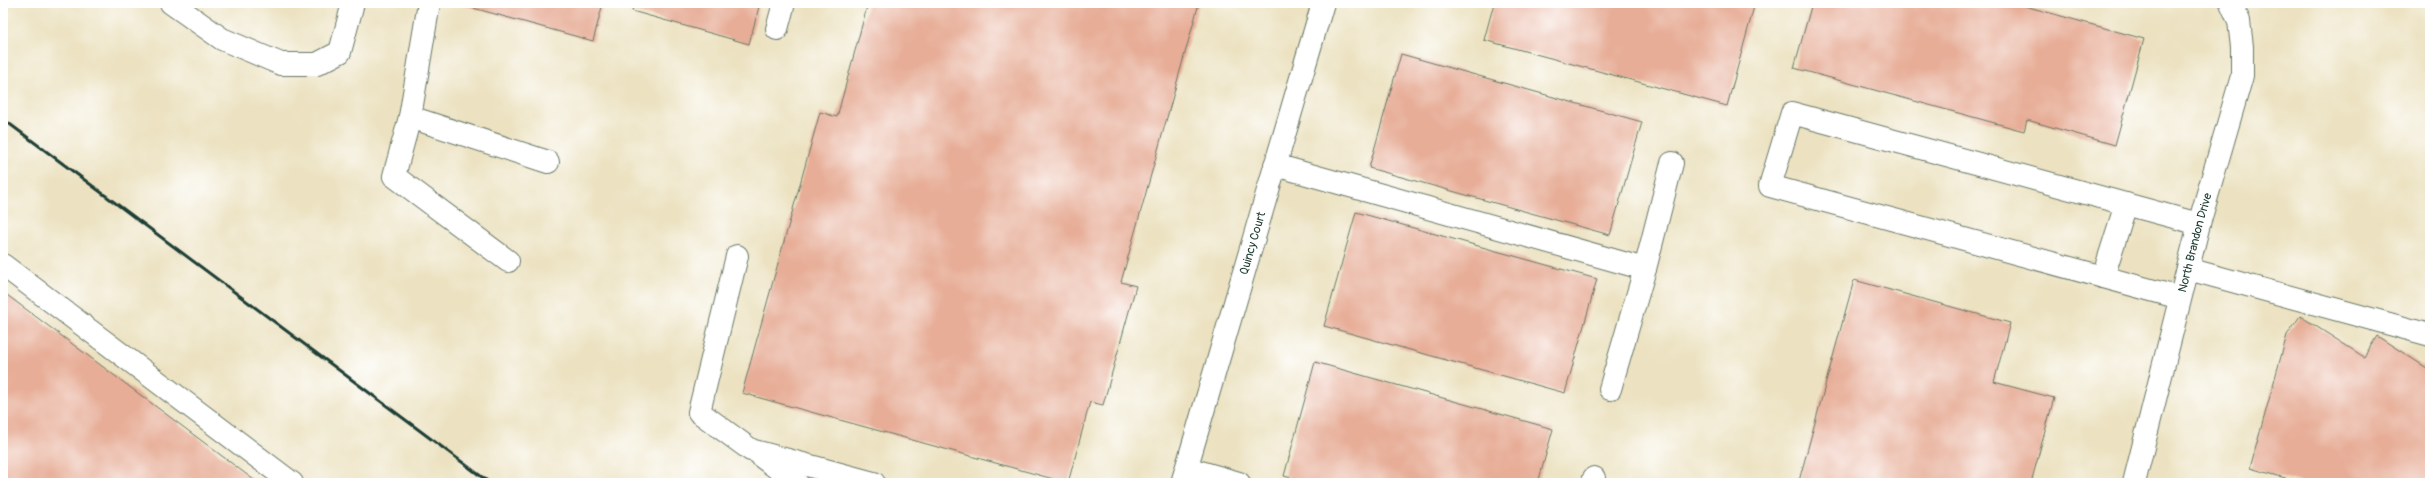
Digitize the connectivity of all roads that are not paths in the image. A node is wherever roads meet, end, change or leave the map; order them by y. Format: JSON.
{"nodes":[{"id":1,"x":171,"y":3,"type":"edge"},
{"id":2,"x":353,"y":3,"type":"edge"},
{"id":3,"x":429,"y":3,"type":"edge"},
{"id":4,"x":784,"y":3,"type":"edge"},
{"id":5,"x":1322,"y":3,"type":"edge"},
{"id":6,"x":2231,"y":3,"type":"edge"},
{"id":7,"x":777,"y":29,"type":"dead end"},
{"id":8,"x":410,"y":117,"type":"junction"},
{"id":9,"x":548,"y":162,"type":"dead end"},
{"id":10,"x":1672,"y":163,"type":"dead end"},
{"id":11,"x":1275,"y":166,"type":"junction"},
{"id":12,"x":2126,"y":204,"type":"junction"},
{"id":13,"x":2199,"y":224,"type":"junction"},
{"id":14,"x":737,"y":256,"type":"dead end"},
{"id":15,"x":508,"y":261,"type":"dead end"},
{"id":16,"x":3,"y":265,"type":"edge"},
{"id":17,"x":1645,"y":269,"type":"junction"},
{"id":18,"x":2188,"y":269,"type":"junction"},
{"id":19,"x":2103,"y":277,"type":"junction"},
{"id":20,"x":2180,"y":298,"type":"junction"},
{"id":21,"x":2430,"y":336,"type":"edge"},
{"id":22,"x":1610,"y":389,"type":"dead end"},
{"id":23,"x":752,"y":450,"type":"junction"},
{"id":24,"x":1185,"y":476,"type":"edge"},
{"id":25,"x":292,"y":483,"type":"edge"},
{"id":26,"x":797,"y":483,"type":"edge"},
{"id":27,"x":874,"y":483,"type":"edge"},
{"id":28,"x":1239,"y":483,"type":"edge"},
{"id":29,"x":2134,"y":483,"type":"edge"}],
"edges":[{"from":1,"to":2,"type":"street"},
{"from":3,"to":8,"type":"street"},
{"from":4,"to":7,"type":"street"},
{"from":5,"to":11,"type":"street","name":"Quincy Court"},
{"from":6,"to":13,"type":"street","name":"North Brandon Drive"},
{"from":8,"to":9,"type":"street"},
{"from":8,"to":15,"type":"street"},
{"from":10,"to":17,"type":"street"},
{"from":11,"to":17,"type":"street"},
{"from":11,"to":24,"type":"street","name":"Quincy Court"},
{"from":12,"to":13,"type":"street"},
{"from":12,"to":19,"type":"street"},
{"from":12,"to":19,"type":"street"},
{"from":13,"to":18,"type":"street","name":"North Brandon Drive"},
{"from":14,"to":23,"type":"street"},
{"from":16,"to":25,"type":"street"},
{"from":17,"to":22,"type":"street"},
{"from":18,"to":20,"type":"street","name":"North Brandon Drive"},
{"from":18,"to":21,"type":"street"},
{"from":19,"to":20,"type":"street"},
{"from":20,"to":29,"type":"street","name":"North Brandon Drive"},
{"from":23,"to":26,"type":"street"},
{"from":23,"to":27,"type":"street"},
{"from":24,"to":28,"type":"street"}]}
